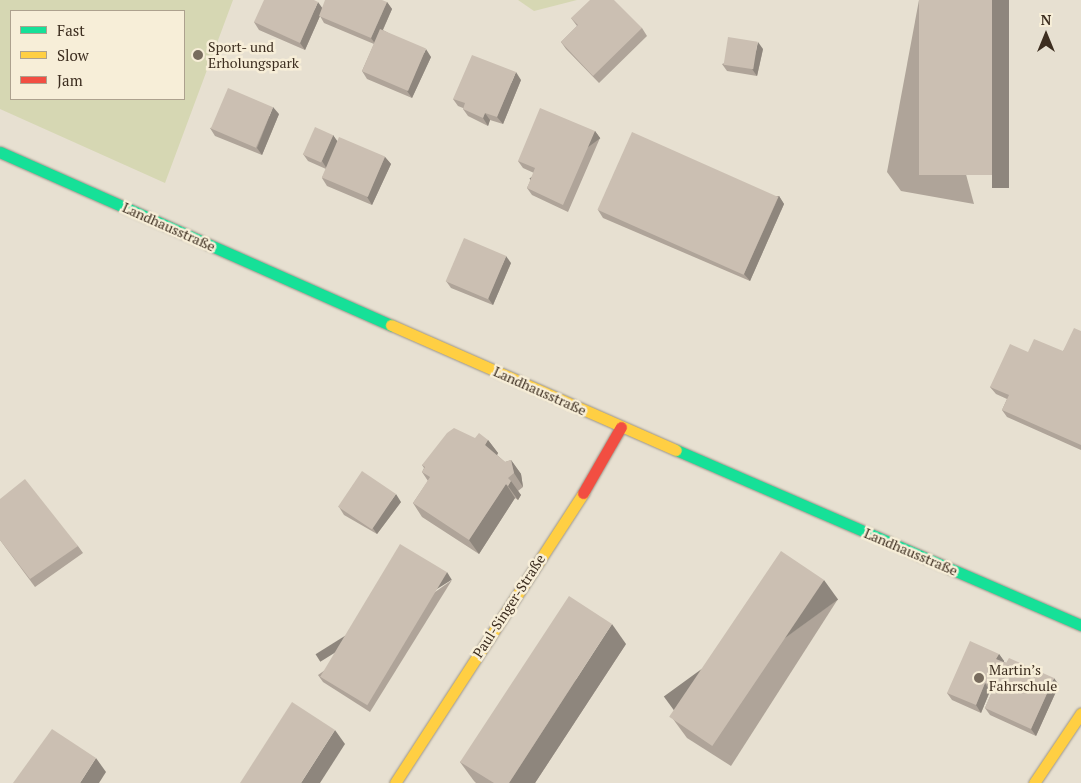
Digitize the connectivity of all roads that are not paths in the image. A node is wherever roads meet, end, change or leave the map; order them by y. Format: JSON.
{"nodes":[{"id":1,"x":0,"y":152,"type":"edge"},
{"id":2,"x":621,"y":427,"type":"junction"},
{"id":3,"x":1081,"y":625,"type":"edge"},
{"id":4,"x":1081,"y":713,"type":"edge"},
{"id":5,"x":395,"y":783,"type":"edge"},
{"id":6,"x":1034,"y":783,"type":"edge"}],
"edges":[{"from":1,"to":2,"type":"street","name":"Landhausstraße"},
{"from":2,"to":3,"type":"street","name":"Landhausstraße"},
{"from":2,"to":5,"type":"street","name":"Paul-Singer-Straße"},
{"from":4,"to":6,"type":"street"}]}
